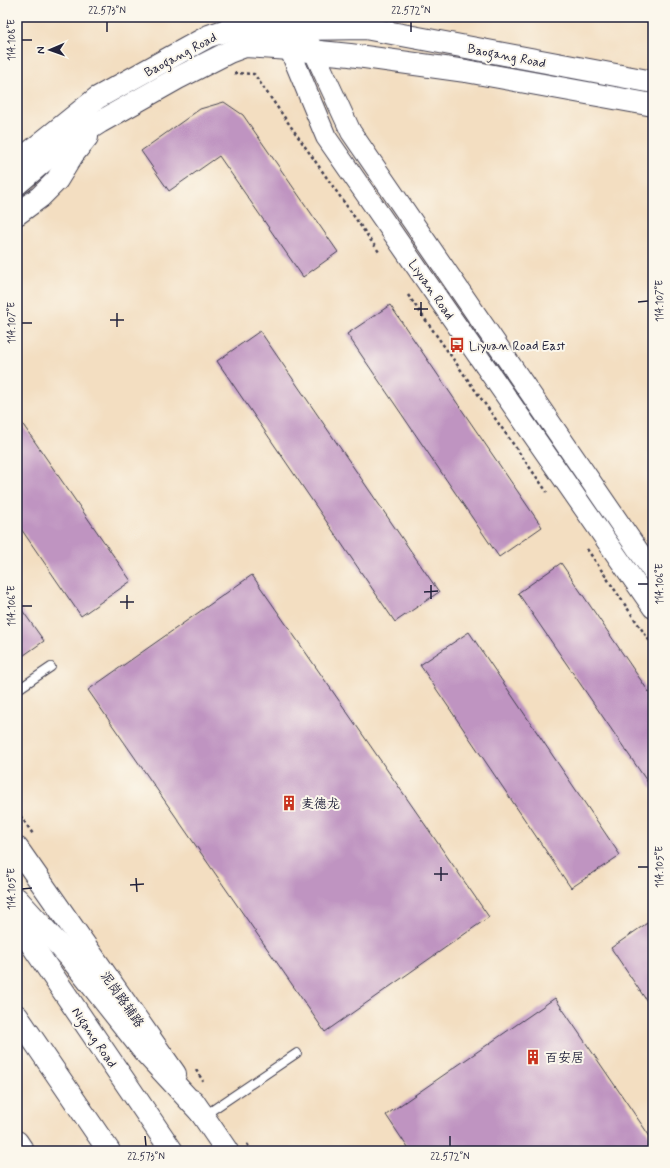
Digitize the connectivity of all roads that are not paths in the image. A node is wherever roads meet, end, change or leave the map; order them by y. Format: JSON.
{"nodes":[{"id":1,"x":288,"y":23,"type":"edge"},
{"id":2,"x":290,"y":49,"type":"junction"},
{"id":3,"x":314,"y":52,"type":"junction"},
{"id":4,"x":653,"y":82,"type":"edge"},
{"id":5,"x":97,"y":98,"type":"junction"},
{"id":6,"x":653,"y":105,"type":"edge"},
{"id":7,"x":100,"y":122,"type":"junction"},
{"id":8,"x":17,"y":146,"type":"edge"},
{"id":9,"x":17,"y":161,"type":"edge"},
{"id":10,"x":17,"y":184,"type":"edge"},
{"id":11,"x":17,"y":214,"type":"edge"},
{"id":12,"x":653,"y":572,"type":"edge"},
{"id":13,"x":653,"y":608,"type":"edge"},
{"id":14,"x":51,"y":667,"type":"dead end"},
{"id":15,"x":17,"y":690,"type":"edge"},
{"id":16,"x":17,"y":848,"type":"edge"},
{"id":17,"x":17,"y":899,"type":"edge"},
{"id":18,"x":17,"y":923,"type":"edge"},
{"id":19,"x":17,"y":1016,"type":"edge"},
{"id":20,"x":17,"y":1031,"type":"edge"},
{"id":21,"x":40,"y":1050,"type":"junction"},
{"id":22,"x":297,"y":1053,"type":"dead end"},
{"id":23,"x":204,"y":1116,"type":"junction"},
{"id":24,"x":17,"y":1142,"type":"edge"},
{"id":25,"x":23,"y":1151,"type":"edge"},
{"id":26,"x":109,"y":1151,"type":"edge"},
{"id":27,"x":172,"y":1151,"type":"edge"},
{"id":28,"x":227,"y":1151,"type":"edge"}],
"edges":[{"from":1,"to":2,"type":"street","name":"Liyuan Road"},
{"from":1,"to":3,"type":"street","name":"Liyuan Road"},
{"from":1,"to":4,"type":"main road","name":"Baogang Road"},
{"from":1,"to":5,"type":"main road","name":"Baogang Road"},
{"from":2,"to":3,"type":"main road","name":"Baogang Road"},
{"from":2,"to":7,"type":"main road","name":"Baogang Road"},
{"from":2,"to":13,"type":"street","name":"Liyuan Road"},
{"from":3,"to":6,"type":"main road","name":"Baogang Road"},
{"from":3,"to":12,"type":"street","name":"Liyuan Road"},
{"from":5,"to":8,"type":"main road"},
{"from":5,"to":9,"type":"main road","name":"Baogang Road"},
{"from":7,"to":10,"type":"main road","name":"Baogang Road"},
{"from":7,"to":11,"type":"main road"},
{"from":14,"to":15,"type":"lane"},
{"from":16,"to":23,"type":"main road","name":"泥岗路辅路"},
{"from":17,"to":23,"type":"main road"},
{"from":18,"to":27,"type":"main road","name":"Nigang Road"},
{"from":19,"to":21,"type":"main road"},
{"from":20,"to":21,"type":"main road"},
{"from":21,"to":26,"type":"main road"},
{"from":22,"to":23,"type":"lane"},
{"from":23,"to":28,"type":"main road","name":"泥岗路辅路"},
{"from":24,"to":25,"type":"main road"}]}
